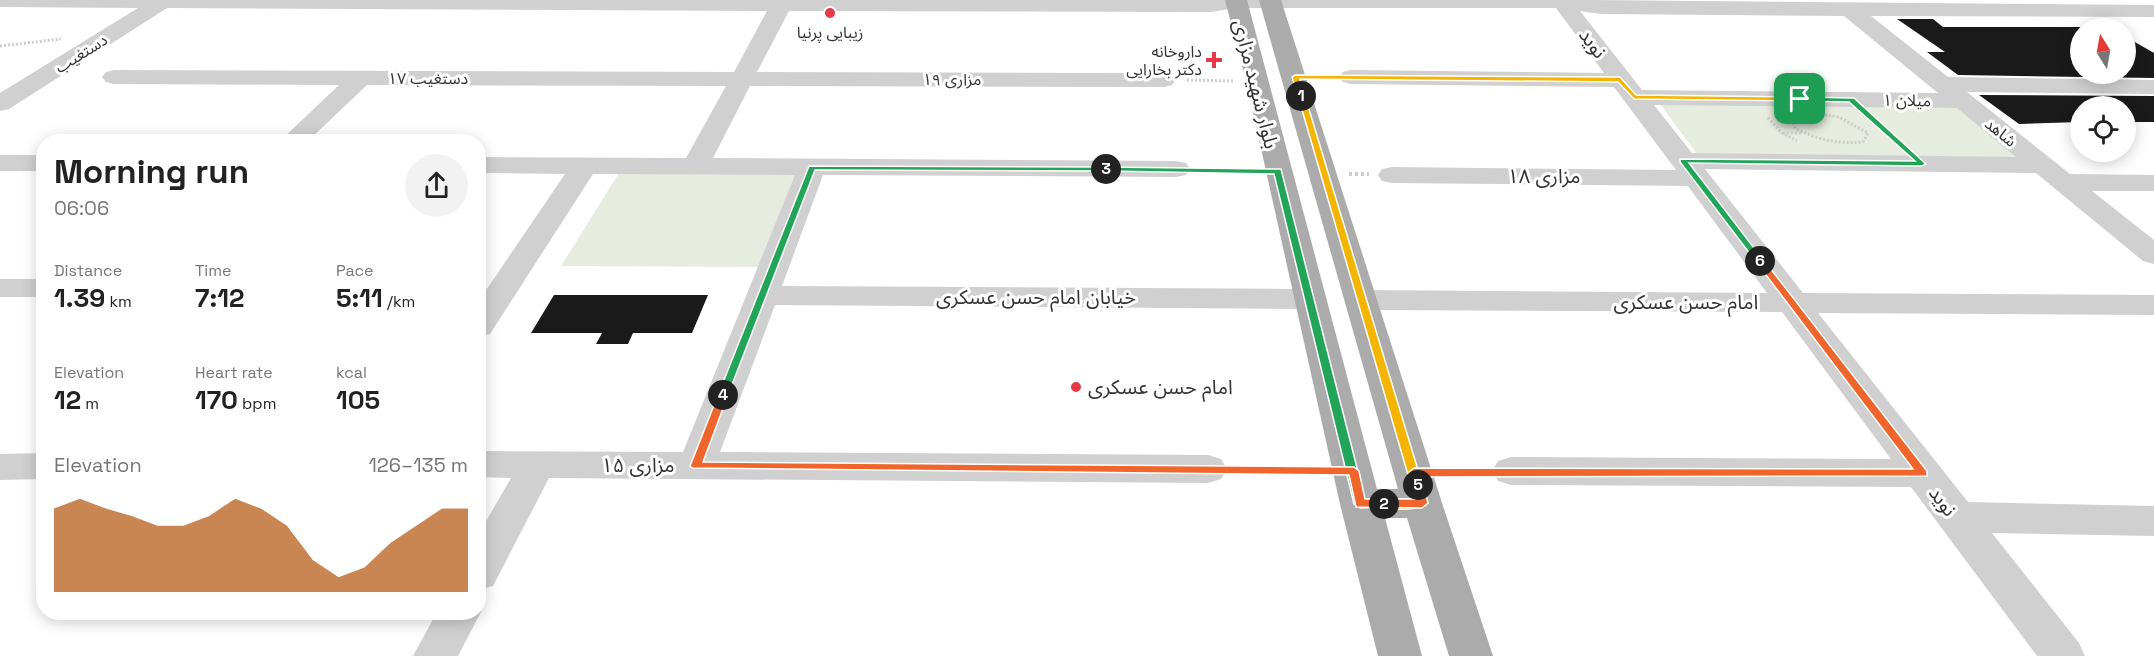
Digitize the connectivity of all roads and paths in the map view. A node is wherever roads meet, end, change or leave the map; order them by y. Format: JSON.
{"nodes":[{"id":1,"x":1964,"y":0,"type":"edge"},
{"id":2,"x":0,"y":1,"type":"edge"},
{"id":3,"x":1233,"y":1,"type":"edge"},
{"id":4,"x":1270,"y":1,"type":"edge"},
{"id":5,"x":1568,"y":1,"type":"edge"},
{"id":6,"x":162,"y":2,"type":"junction"},
{"id":7,"x":366,"y":2,"type":"edge"},
{"id":8,"x":661,"y":2,"type":"edge"},
{"id":9,"x":781,"y":4,"type":"junction"},
{"id":10,"x":2147,"y":4,"type":"edge"},
{"id":11,"x":1849,"y":9,"type":"junction"},
{"id":12,"x":103,"y":39,"type":"junction"},
{"id":13,"x":0,"y":46,"type":"edge"},
{"id":14,"x":114,"y":77,"type":"dead end"},
{"id":15,"x":1351,"y":77,"type":"dead end"},
{"id":16,"x":360,"y":78,"type":"junction"},
{"id":17,"x":741,"y":79,"type":"junction"},
{"id":18,"x":1164,"y":80,"type":"joint"},
{"id":19,"x":1258,"y":81,"type":"junction"},
{"id":20,"x":1941,"y":84,"type":"junction"},
{"id":21,"x":2154,"y":87,"type":"edge"},
{"id":22,"x":1627,"y":88,"type":"junction"},
{"id":23,"x":1749,"y":98,"type":"junction"},
{"id":24,"x":1851,"y":100,"type":"junction"},
{"id":25,"x":1963,"y":101,"type":"junction"},
{"id":26,"x":0,"y":104,"type":"edge"},
{"id":27,"x":1782,"y":133,"type":"junction"},
{"id":28,"x":1804,"y":133,"type":"junction"},
{"id":29,"x":300,"y":134,"type":"edge"},
{"id":30,"x":1837,"y":162,"type":"junction"},
{"id":31,"x":0,"y":163,"type":"edge"},
{"id":32,"x":36,"y":163,"type":"edge"},
{"id":33,"x":1922,"y":164,"type":"junction"},
{"id":34,"x":486,"y":165,"type":"edge"},
{"id":35,"x":2042,"y":165,"type":"junction"},
{"id":36,"x":584,"y":166,"type":"junction"},
{"id":37,"x":695,"y":166,"type":"junction"},
{"id":38,"x":812,"y":167,"type":"junction"},
{"id":39,"x":1176,"y":169,"type":"joint"},
{"id":40,"x":1689,"y":169,"type":"junction"},
{"id":41,"x":1278,"y":171,"type":"junction"},
{"id":42,"x":1325,"y":173,"type":"junction"},
{"id":43,"x":1392,"y":175,"type":"joint"},
{"id":44,"x":2064,"y":182,"type":"junction"},
{"id":45,"x":2154,"y":183,"type":"edge"},
{"id":46,"x":2154,"y":255,"type":"edge"},
{"id":47,"x":0,"y":288,"type":"edge"},
{"id":48,"x":36,"y":288,"type":"edge"},
{"id":49,"x":490,"y":291,"type":"edge"},
{"id":50,"x":762,"y":295,"type":"junction"},
{"id":51,"x":1310,"y":299,"type":"junction"},
{"id":52,"x":1361,"y":300,"type":"junction"},
{"id":53,"x":1792,"y":303,"type":"junction"},
{"id":54,"x":2154,"y":305,"type":"edge"},
{"id":55,"x":486,"y":464,"type":"edge"},
{"id":56,"x":537,"y":465,"type":"junction"},
{"id":57,"x":36,"y":466,"type":"edge"},
{"id":58,"x":696,"y":466,"type":"junction"},
{"id":59,"x":0,"y":467,"type":"edge"},
{"id":60,"x":1208,"y":469,"type":"joint"},
{"id":61,"x":1511,"y":471,"type":"joint"},
{"id":62,"x":1923,"y":473,"type":"junction"},
{"id":63,"x":1357,"y":488,"type":"junction"},
{"id":64,"x":1418,"y":488,"type":"junction"},
{"id":65,"x":1956,"y":517,"type":"junction"},
{"id":66,"x":2154,"y":520,"type":"edge"},
{"id":67,"x":486,"y":559,"type":"edge"},
{"id":68,"x":455,"y":620,"type":"edge"},
{"id":69,"x":435,"y":656,"type":"edge"},
{"id":70,"x":1400,"y":656,"type":"edge"},
{"id":71,"x":1471,"y":656,"type":"edge"},
{"id":72,"x":2062,"y":656,"type":"edge"}],
"edges":[{"from":1,"to":10,"type":"street"},
{"from":2,"to":6,"type":"street"},
{"from":3,"to":4,"type":"street"},
{"from":3,"to":9,"type":"street"},
{"from":3,"to":19,"type":"main road","name":"بلوار شهید مزاری"},
{"from":4,"to":5,"type":"street"},
{"from":4,"to":42,"type":"main road","name":"بلوار شهید مزاری"},
{"from":5,"to":11,"type":"street"},
{"from":5,"to":22,"type":"street","name":"نوید"},
{"from":6,"to":7,"type":"street"},
{"from":6,"to":12,"type":"street","name":"دستغیب"},
{"from":7,"to":8,"type":"street"},
{"from":8,"to":9,"type":"street"},
{"from":9,"to":17,"type":"street"},
{"from":10,"to":11,"type":"street"},
{"from":11,"to":20,"type":"street","name":"شاهد"},
{"from":12,"to":13,"type":"path"},
{"from":12,"to":26,"type":"street","name":"دستغیب"},
{"from":14,"to":16,"type":"street","name":"دستغیب ۱۷"},
{"from":15,"to":22,"type":"street","name":"میلان ۱"},
{"from":16,"to":17,"type":"street","name":"دستغیب ۱۷"},
{"from":16,"to":29,"type":"street"},
{"from":17,"to":18,"type":"street","name":"مزاری ۱۹"},
{"from":17,"to":37,"type":"street"},
{"from":18,"to":19,"type":"path"},
{"from":19,"to":41,"type":"main road","name":"بلوار شهید مزاری"},
{"from":20,"to":21,"type":"street"},
{"from":20,"to":25,"type":"street","name":"شاهد"},
{"from":22,"to":23,"type":"street","name":"میلان ۱"},
{"from":22,"to":40,"type":"street","name":"نوید"},
{"from":23,"to":24,"type":"street","name":"میلان ۱"},
{"from":23,"to":27,"type":"path"},
{"from":24,"to":25,"type":"street","name":"میلان ۱"},
{"from":24,"to":33,"type":"path"},
{"from":25,"to":35,"type":"street","name":"شاهد"},
{"from":27,"to":28,"type":"path"},
{"from":27,"to":30,"type":"path"},
{"from":28,"to":28,"type":"path"},
{"from":30,"to":33,"type":"street","name":"مزاری ۱۸"},
{"from":30,"to":40,"type":"street","name":"مزاری ۱۸"},
{"from":31,"to":32,"type":"street"},
{"from":33,"to":35,"type":"street","name":"مزاری ۱۸"},
{"from":34,"to":36,"type":"street"},
{"from":35,"to":44,"type":"street","name":"شاهد"},
{"from":36,"to":37,"type":"street"},
{"from":36,"to":49,"type":"street"},
{"from":37,"to":38,"type":"street"},
{"from":38,"to":39,"type":"street"},
{"from":38,"to":50,"type":"street"},
{"from":39,"to":41,"type":"path"},
{"from":40,"to":43,"type":"street","name":"مزاری ۱۸"},
{"from":40,"to":53,"type":"street","name":"نوید"},
{"from":41,"to":51,"type":"main road","name":"بلوار شهید مزاری"},
{"from":42,"to":43,"type":"path"},
{"from":42,"to":52,"type":"main road","name":"بلوار شهید مزاری"},
{"from":44,"to":45,"type":"street"},
{"from":44,"to":46,"type":"street","name":"شاهد"},
{"from":47,"to":48,"type":"street"},
{"from":50,"to":51,"type":"street","name":"خیابان امام حسن عسکری"},
{"from":50,"to":58,"type":"street"},
{"from":51,"to":63,"type":"main road","name":"بلوار شهید مزاری"},
{"from":52,"to":53,"type":"street","name":"امام حسن عسکری"},
{"from":52,"to":64,"type":"main road","name":"بلوار شهید مزاری"},
{"from":53,"to":54,"type":"street","name":"امام حسن عسکری"},
{"from":53,"to":62,"type":"street","name":"نوید"},
{"from":55,"to":56,"type":"street","name":"مزاری ۱۵"},
{"from":56,"to":58,"type":"street","name":"مزاری ۱۵"},
{"from":56,"to":67,"type":"street"},
{"from":57,"to":59,"type":"street"},
{"from":58,"to":60,"type":"street","name":"مزاری ۱۵"},
{"from":60,"to":63,"type":"path"},
{"from":61,"to":62,"type":"street"},
{"from":61,"to":64,"type":"path"},
{"from":62,"to":65,"type":"street","name":"نوید"},
{"from":63,"to":64,"type":"main road"},
{"from":63,"to":70,"type":"main road","name":"بلوار شهید مزاری"},
{"from":64,"to":71,"type":"main road","name":"بلوار شهید مزاری"},
{"from":65,"to":66,"type":"street"},
{"from":65,"to":72,"type":"street","name":"نوید"},
{"from":68,"to":69,"type":"street"}]}
